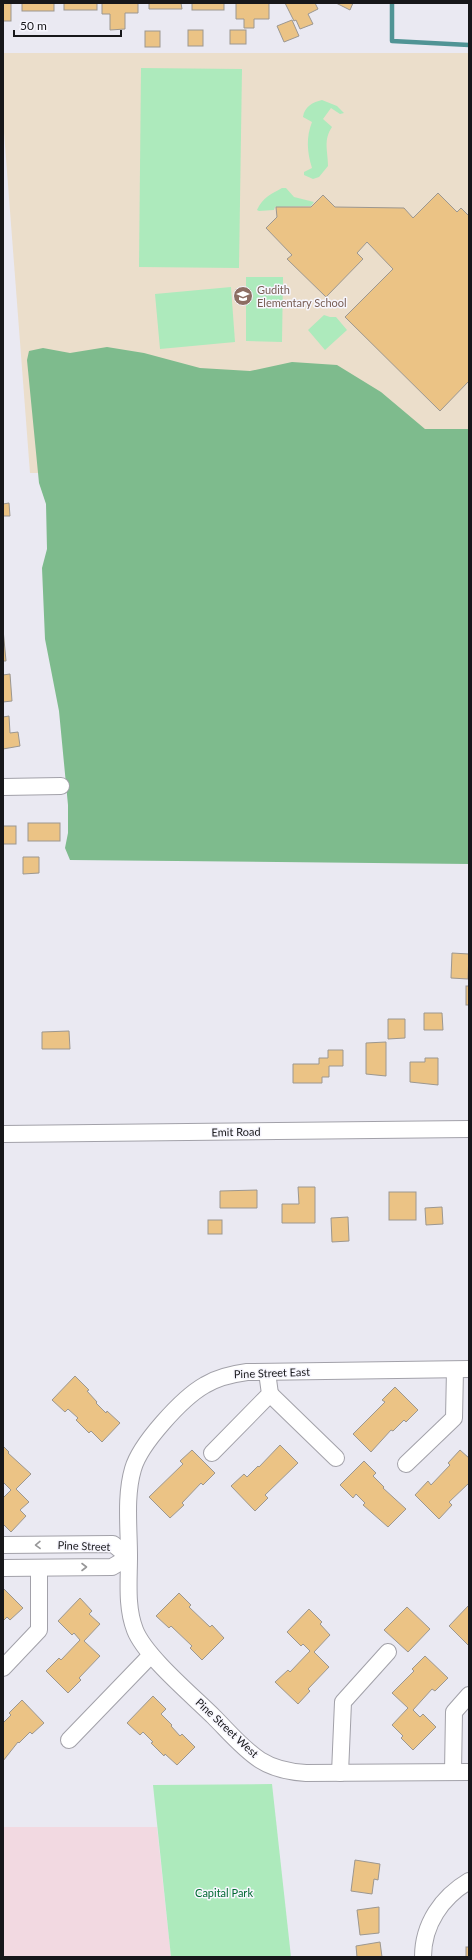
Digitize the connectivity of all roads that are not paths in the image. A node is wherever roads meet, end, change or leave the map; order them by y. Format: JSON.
{"nodes":[{"id":1,"x":62,"y":786,"type":"dead end"},
{"id":2,"x":3,"y":787,"type":"edge"},
{"id":3,"x":469,"y":1129,"type":"edge"},
{"id":4,"x":3,"y":1134,"type":"edge"},
{"id":5,"x":462,"y":1370,"type":"edge"},
{"id":6,"x":267,"y":1372,"type":"junction"},
{"id":7,"x":270,"y":1394,"type":"junction"},
{"id":8,"x":212,"y":1453,"type":"dead end"},
{"id":9,"x":336,"y":1458,"type":"dead end"},
{"id":10,"x":406,"y":1464,"type":"dead end"},
{"id":11,"x":8,"y":1545,"type":"edge"},
{"id":12,"x":129,"y":1557,"type":"junction"},
{"id":13,"x":8,"y":1568,"type":"edge"},
{"id":14,"x":39,"y":1568,"type":"junction"},
{"id":15,"x":388,"y":1652,"type":"dead end"},
{"id":16,"x":151,"y":1655,"type":"junction"},
{"id":17,"x":3,"y":1668,"type":"edge"},
{"id":18,"x":469,"y":1695,"type":"edge"},
{"id":19,"x":69,"y":1740,"type":"dead end"},
{"id":20,"x":453,"y":1772,"type":"junction"},
{"id":21,"x":469,"y":1772,"type":"edge"},
{"id":22,"x":340,"y":1773,"type":"junction"},
{"id":23,"x":469,"y":1881,"type":"edge"},
{"id":24,"x":423,"y":1957,"type":"edge"}],
"edges":[{"from":1,"to":2,"type":"street"},
{"from":3,"to":4,"type":"street","name":"Emit Road"},
{"from":5,"to":6,"type":"street","name":"Pine Street East"},
{"from":5,"to":10,"type":"street"},
{"from":6,"to":7,"type":"street"},
{"from":6,"to":12,"type":"street","name":"Pine Street East"},
{"from":7,"to":8,"type":"street"},
{"from":7,"to":9,"type":"street"},
{"from":12,"to":11,"type":"street","name":"Pine Street","one_way":true},
{"from":11,"to":13,"type":"street"},
{"from":14,"to":12,"type":"street","name":"Pine Street","one_way":true},
{"from":12,"to":16,"type":"street","name":"Pine Street West"},
{"from":13,"to":14,"type":"street","name":"Pine Street"},
{"from":14,"to":17,"type":"street"},
{"from":15,"to":22,"type":"street"},
{"from":16,"to":19,"type":"street"},
{"from":16,"to":22,"type":"street","name":"Pine Street West"},
{"from":18,"to":20,"type":"street"},
{"from":20,"to":21,"type":"street","name":"Pine Street West"},
{"from":20,"to":22,"type":"street","name":"Pine Street West"},
{"from":23,"to":24,"type":"street"}]}
